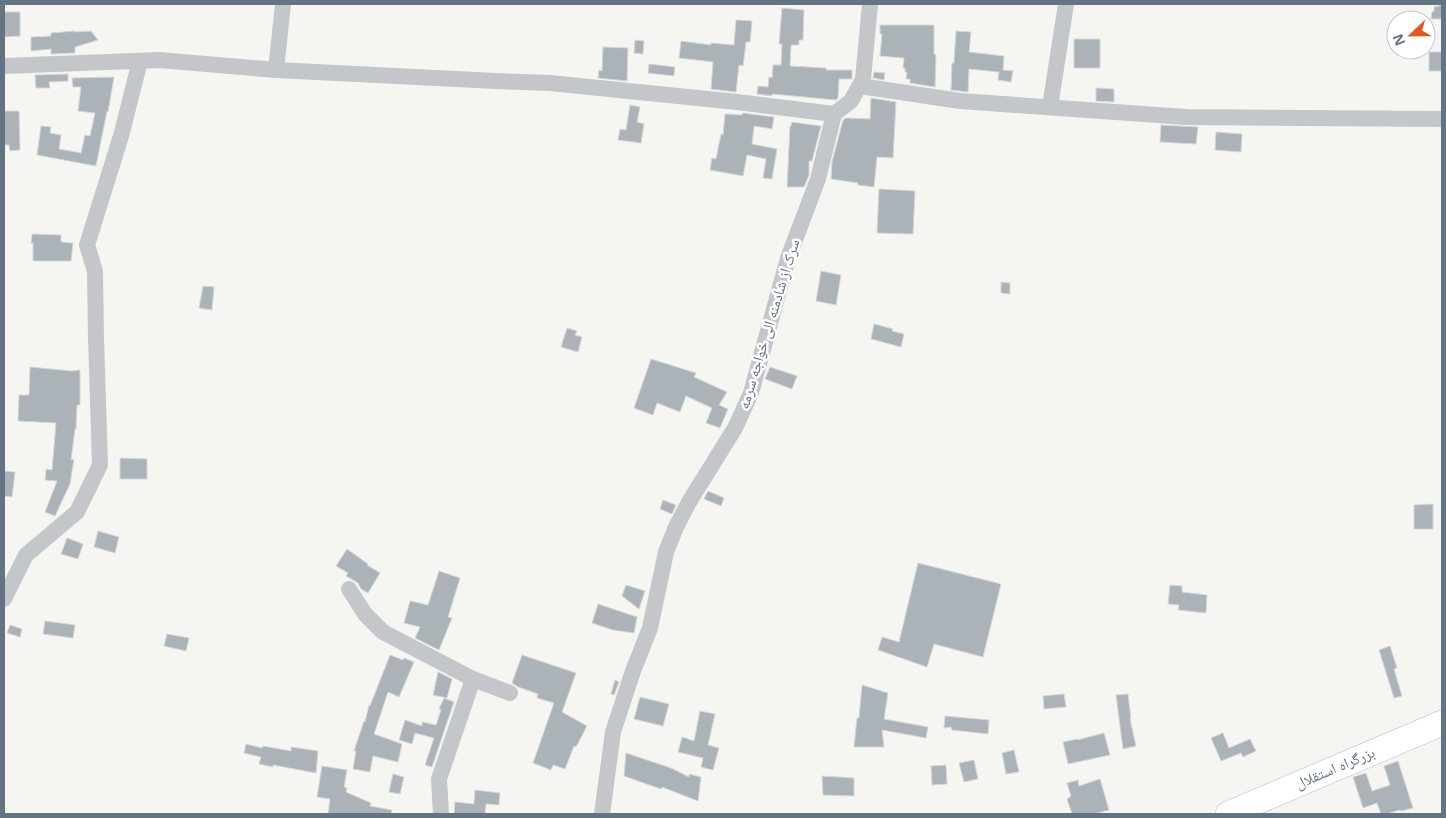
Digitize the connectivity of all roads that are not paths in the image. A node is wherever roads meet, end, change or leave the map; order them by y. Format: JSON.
{"nodes":[{"id":1,"x":283,"y":4,"type":"edge"},
{"id":2,"x":870,"y":4,"type":"edge"},
{"id":3,"x":1066,"y":4,"type":"edge"},
{"id":4,"x":140,"y":61,"type":"junction"},
{"id":5,"x":4,"y":66,"type":"edge"},
{"id":6,"x":276,"y":70,"type":"junction"},
{"id":7,"x":860,"y":86,"type":"junction"},
{"id":8,"x":1050,"y":107,"type":"junction"},
{"id":9,"x":834,"y":114,"type":"junction"},
{"id":10,"x":1442,"y":119,"type":"edge"},
{"id":11,"x":349,"y":589,"type":"dead end"},
{"id":12,"x":4,"y":599,"type":"edge"},
{"id":13,"x":473,"y":679,"type":"junction"},
{"id":14,"x":510,"y":693,"type":"dead end"},
{"id":15,"x":1442,"y":723,"type":"edge"},
{"id":16,"x":441,"y":814,"type":"edge"},
{"id":17,"x":602,"y":814,"type":"edge"},
{"id":18,"x":1228,"y":814,"type":"edge"}],
"edges":[{"from":1,"to":6,"type":"street"},
{"from":2,"to":7,"type":"street"},
{"from":3,"to":8,"type":"street"},
{"from":4,"to":5,"type":"street"},
{"from":4,"to":6,"type":"street"},
{"from":4,"to":12,"type":"street"},
{"from":6,"to":9,"type":"street"},
{"from":7,"to":8,"type":"street"},
{"from":7,"to":9,"type":"street"},
{"from":8,"to":10,"type":"street"},
{"from":9,"to":17,"type":"street","name":"سرک از شادمنه الی خواجه سرمه"},
{"from":11,"to":13,"type":"street"},
{"from":13,"to":14,"type":"street"},
{"from":13,"to":16,"type":"street"},
{"from":15,"to":18,"type":"highway","name":"بزرگراه استقلال"}]}
